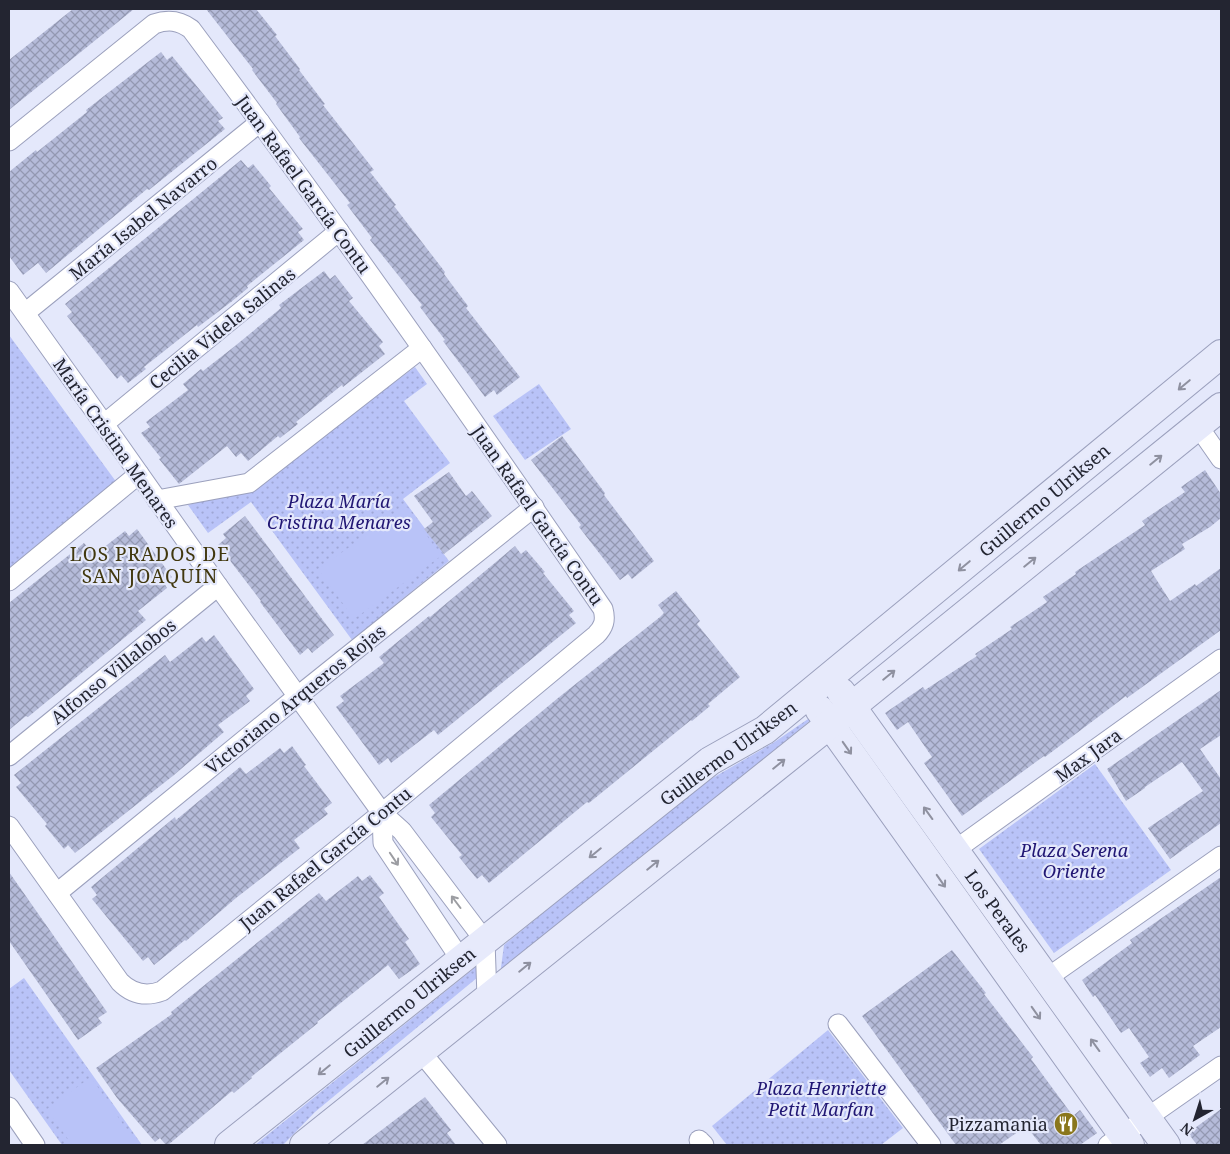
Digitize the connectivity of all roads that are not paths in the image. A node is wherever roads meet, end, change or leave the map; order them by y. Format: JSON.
{"nodes":[{"id":1,"x":260,"y":122,"type":"junction"},
{"id":2,"x":9,"y":141,"type":"edge"},
{"id":3,"x":339,"y":231,"type":"junction"},
{"id":4,"x":9,"y":292,"type":"edge"},
{"id":5,"x":25,"y":313,"type":"junction"},
{"id":6,"x":422,"y":348,"type":"junction"},
{"id":7,"x":1221,"y":354,"type":"edge"},
{"id":8,"x":1221,"y":408,"type":"edge"},
{"id":9,"x":104,"y":424,"type":"junction"},
{"id":10,"x":1198,"y":426,"type":"junction"},
{"id":11,"x":1221,"y":459,"type":"edge"},
{"id":12,"x":139,"y":474,"type":"junction"},
{"id":13,"x":157,"y":500,"type":"junction"},
{"id":14,"x":534,"y":507,"type":"junction"},
{"id":15,"x":9,"y":581,"type":"edge"},
{"id":16,"x":218,"y":586,"type":"junction"},
{"id":17,"x":1221,"y":659,"type":"edge"},
{"id":18,"x":830,"y":677,"type":"junction"},
{"id":19,"x":808,"y":694,"type":"junction"},
{"id":20,"x":298,"y":696,"type":"junction"},
{"id":21,"x":852,"y":706,"type":"junction"},
{"id":22,"x":830,"y":724,"type":"junction"},
{"id":23,"x":9,"y":756,"type":"edge"},
{"id":24,"x":382,"y":813,"type":"junction"},
{"id":25,"x":9,"y":826,"type":"edge"},
{"id":26,"x":955,"y":850,"type":"junction"},
{"id":27,"x":1221,"y":856,"type":"edge"},
{"id":28,"x":57,"y":893,"type":"junction"},
{"id":29,"x":485,"y":941,"type":"junction"},
{"id":30,"x":461,"y":960,"type":"junction"},
{"id":31,"x":1047,"y":978,"type":"junction"},
{"id":32,"x":487,"y":997,"type":"junction"},
{"id":33,"x":838,"y":1024,"type":"dead end"},
{"id":34,"x":421,"y":1052,"type":"junction"},
{"id":35,"x":1221,"y":1066,"type":"edge"},
{"id":36,"x":9,"y":1107,"type":"edge"},
{"id":37,"x":1147,"y":1118,"type":"junction"},
{"id":38,"x":1120,"y":1142,"type":"edge"},
{"id":39,"x":35,"y":1145,"type":"edge"},
{"id":40,"x":229,"y":1145,"type":"edge"},
{"id":41,"x":304,"y":1145,"type":"edge"},
{"id":42,"x":496,"y":1145,"type":"edge"},
{"id":43,"x":931,"y":1145,"type":"edge"},
{"id":44,"x":1166,"y":1145,"type":"edge"}],
"edges":[{"from":1,"to":2,"type":"street","name":"Juan Rafael García Contu"},
{"from":1,"to":3,"type":"street","name":"Juan Rafael García Contu"},
{"from":1,"to":5,"type":"street","name":"María Isabel Navarro"},
{"from":3,"to":6,"type":"street","name":"Juan Rafael García Contu"},
{"from":3,"to":9,"type":"street","name":"Cecilia Videla Salinas"},
{"from":4,"to":5,"type":"street","name":"María Cristina Menares"},
{"from":5,"to":9,"type":"street","name":"María Cristina Menares"},
{"from":6,"to":13,"type":"street"},
{"from":6,"to":14,"type":"street","name":"Juan Rafael García Contu"},
{"from":7,"to":18,"type":"main road","name":"Guillermo Ulriksen","one_way":true},
{"from":8,"to":10,"type":"main road","name":"Guillermo Ulriksen"},
{"from":9,"to":12,"type":"street","name":"María Cristina Menares"},
{"from":10,"to":11,"type":"street"},
{"from":21,"to":10,"type":"main road","name":"Guillermo Ulriksen","one_way":true},
{"from":12,"to":13,"type":"street","name":"María Cristina Menares"},
{"from":12,"to":15,"type":"street"},
{"from":13,"to":16,"type":"street","name":"María Cristina Menares"},
{"from":14,"to":20,"type":"street","name":"Victoriano Arqueros Rojas"},
{"from":14,"to":24,"type":"street","name":"Juan Rafael García Contu"},
{"from":16,"to":20,"type":"street","name":"María Cristina Menares"},
{"from":16,"to":23,"type":"street","name":"Alfonso Villalobos"},
{"from":17,"to":26,"type":"street","name":"Max Jara"},
{"from":18,"to":19,"type":"main road","name":"Guillermo Ulriksen"},
{"from":18,"to":21,"type":"main road","name":"Los Perales"},
{"from":19,"to":22,"type":"main road","name":"Los Perales"},
{"from":19,"to":29,"type":"main road","name":"Guillermo Ulriksen","one_way":true},
{"from":20,"to":24,"type":"street","name":"María Cristina Menares"},
{"from":20,"to":28,"type":"street","name":"Victoriano Arqueros Rojas"},
{"from":21,"to":22,"type":"main road","name":"Guillermo Ulriksen"},
{"from":26,"to":21,"type":"main road","name":"Los Perales","one_way":true},
{"from":32,"to":22,"type":"main road","name":"Guillermo Ulriksen","one_way":true},
{"from":22,"to":38,"type":"main road","name":"Los Perales","one_way":true},
{"from":24,"to":28,"type":"street","name":"Juan Rafael García Contu"},
{"from":29,"to":24,"type":"street","name":"María Cristina Menares","one_way":true},
{"from":24,"to":30,"type":"street","one_way":true},
{"from":25,"to":28,"type":"street","name":"Juan Rafael García Contu"},
{"from":26,"to":31,"type":"main road","name":"Los Perales"},
{"from":27,"to":31,"type":"street"},
{"from":29,"to":30,"type":"main road","name":"Guillermo Ulriksen"},
{"from":29,"to":32,"type":"street"},
{"from":30,"to":40,"type":"main road","name":"Guillermo Ulriksen","one_way":true},
{"from":37,"to":31,"type":"main road","name":"Los Perales","one_way":true},
{"from":32,"to":34,"type":"main road","name":"Guillermo Ulriksen"},
{"from":33,"to":43,"type":"street"},
{"from":41,"to":34,"type":"main road","name":"Guillermo Ulriksen","one_way":true},
{"from":34,"to":42,"type":"street"},
{"from":35,"to":37,"type":"street"},
{"from":36,"to":39,"type":"street"},
{"from":37,"to":38,"type":"street"},
{"from":37,"to":44,"type":"main road","name":"Los Perales"}]}
